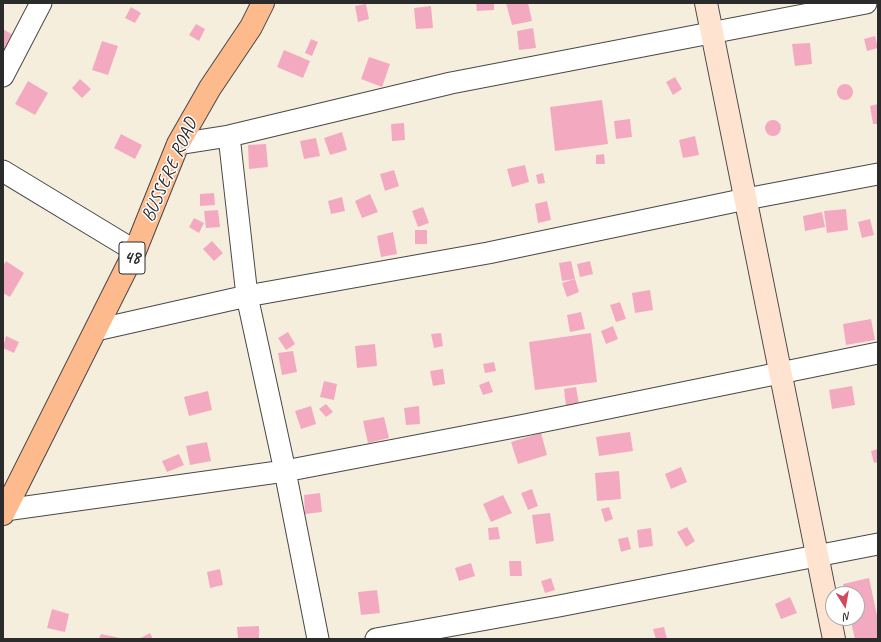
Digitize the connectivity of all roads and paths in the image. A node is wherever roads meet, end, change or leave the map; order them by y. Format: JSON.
{"nodes":[{"id":1,"x":41,"y":3,"type":"edge"},
{"id":2,"x":263,"y":3,"type":"edge"},
{"id":3,"x":706,"y":3,"type":"edge"},
{"id":4,"x":866,"y":3,"type":"edge"},
{"id":5,"x":712,"y":32,"type":"junction"},
{"id":6,"x":3,"y":76,"type":"edge"},
{"id":7,"x":229,"y":136,"type":"junction"},
{"id":8,"x":178,"y":144,"type":"junction"},
{"id":9,"x":3,"y":171,"type":"edge"},
{"id":10,"x":878,"y":174,"type":"edge"},
{"id":11,"x":746,"y":199,"type":"junction"},
{"id":12,"x":135,"y":251,"type":"junction"},
{"id":13,"x":247,"y":296,"type":"junction"},
{"id":14,"x":96,"y":330,"type":"junction"},
{"id":15,"x":878,"y":352,"type":"edge"},
{"id":16,"x":781,"y":372,"type":"junction"},
{"id":17,"x":285,"y":471,"type":"junction"},
{"id":18,"x":4,"y":512,"type":"edge"},
{"id":19,"x":878,"y":544,"type":"edge"},
{"id":20,"x":818,"y":556,"type":"junction"},
{"id":21,"x":318,"y":639,"type":"edge"},
{"id":22,"x":376,"y":639,"type":"edge"},
{"id":23,"x":834,"y":639,"type":"edge"}],
"edges":[{"from":1,"to":6,"type":"street"},
{"from":2,"to":8,"type":"main road","name":"BUSSERE ROAD","number":"48"},
{"from":3,"to":5,"type":"street"},
{"from":4,"to":5,"type":"street"},
{"from":5,"to":7,"type":"street"},
{"from":5,"to":11,"type":"street"},
{"from":7,"to":8,"type":"street"},
{"from":7,"to":13,"type":"street"},
{"from":8,"to":12,"type":"main road","name":"BUSSERE ROAD","number":"48"},
{"from":9,"to":12,"type":"street"},
{"from":10,"to":11,"type":"street"},
{"from":11,"to":13,"type":"street"},
{"from":11,"to":16,"type":"street"},
{"from":12,"to":14,"type":"main road","name":"BUSSERE ROAD","number":"48"},
{"from":13,"to":14,"type":"street"},
{"from":13,"to":17,"type":"street"},
{"from":14,"to":18,"type":"main road","name":"BUSSERE ROAD","number":"48"},
{"from":15,"to":16,"type":"street"},
{"from":16,"to":17,"type":"street"},
{"from":16,"to":20,"type":"street"},
{"from":17,"to":18,"type":"street"},
{"from":17,"to":21,"type":"street"},
{"from":19,"to":20,"type":"street"},
{"from":20,"to":22,"type":"street"},
{"from":20,"to":23,"type":"street"}]}
